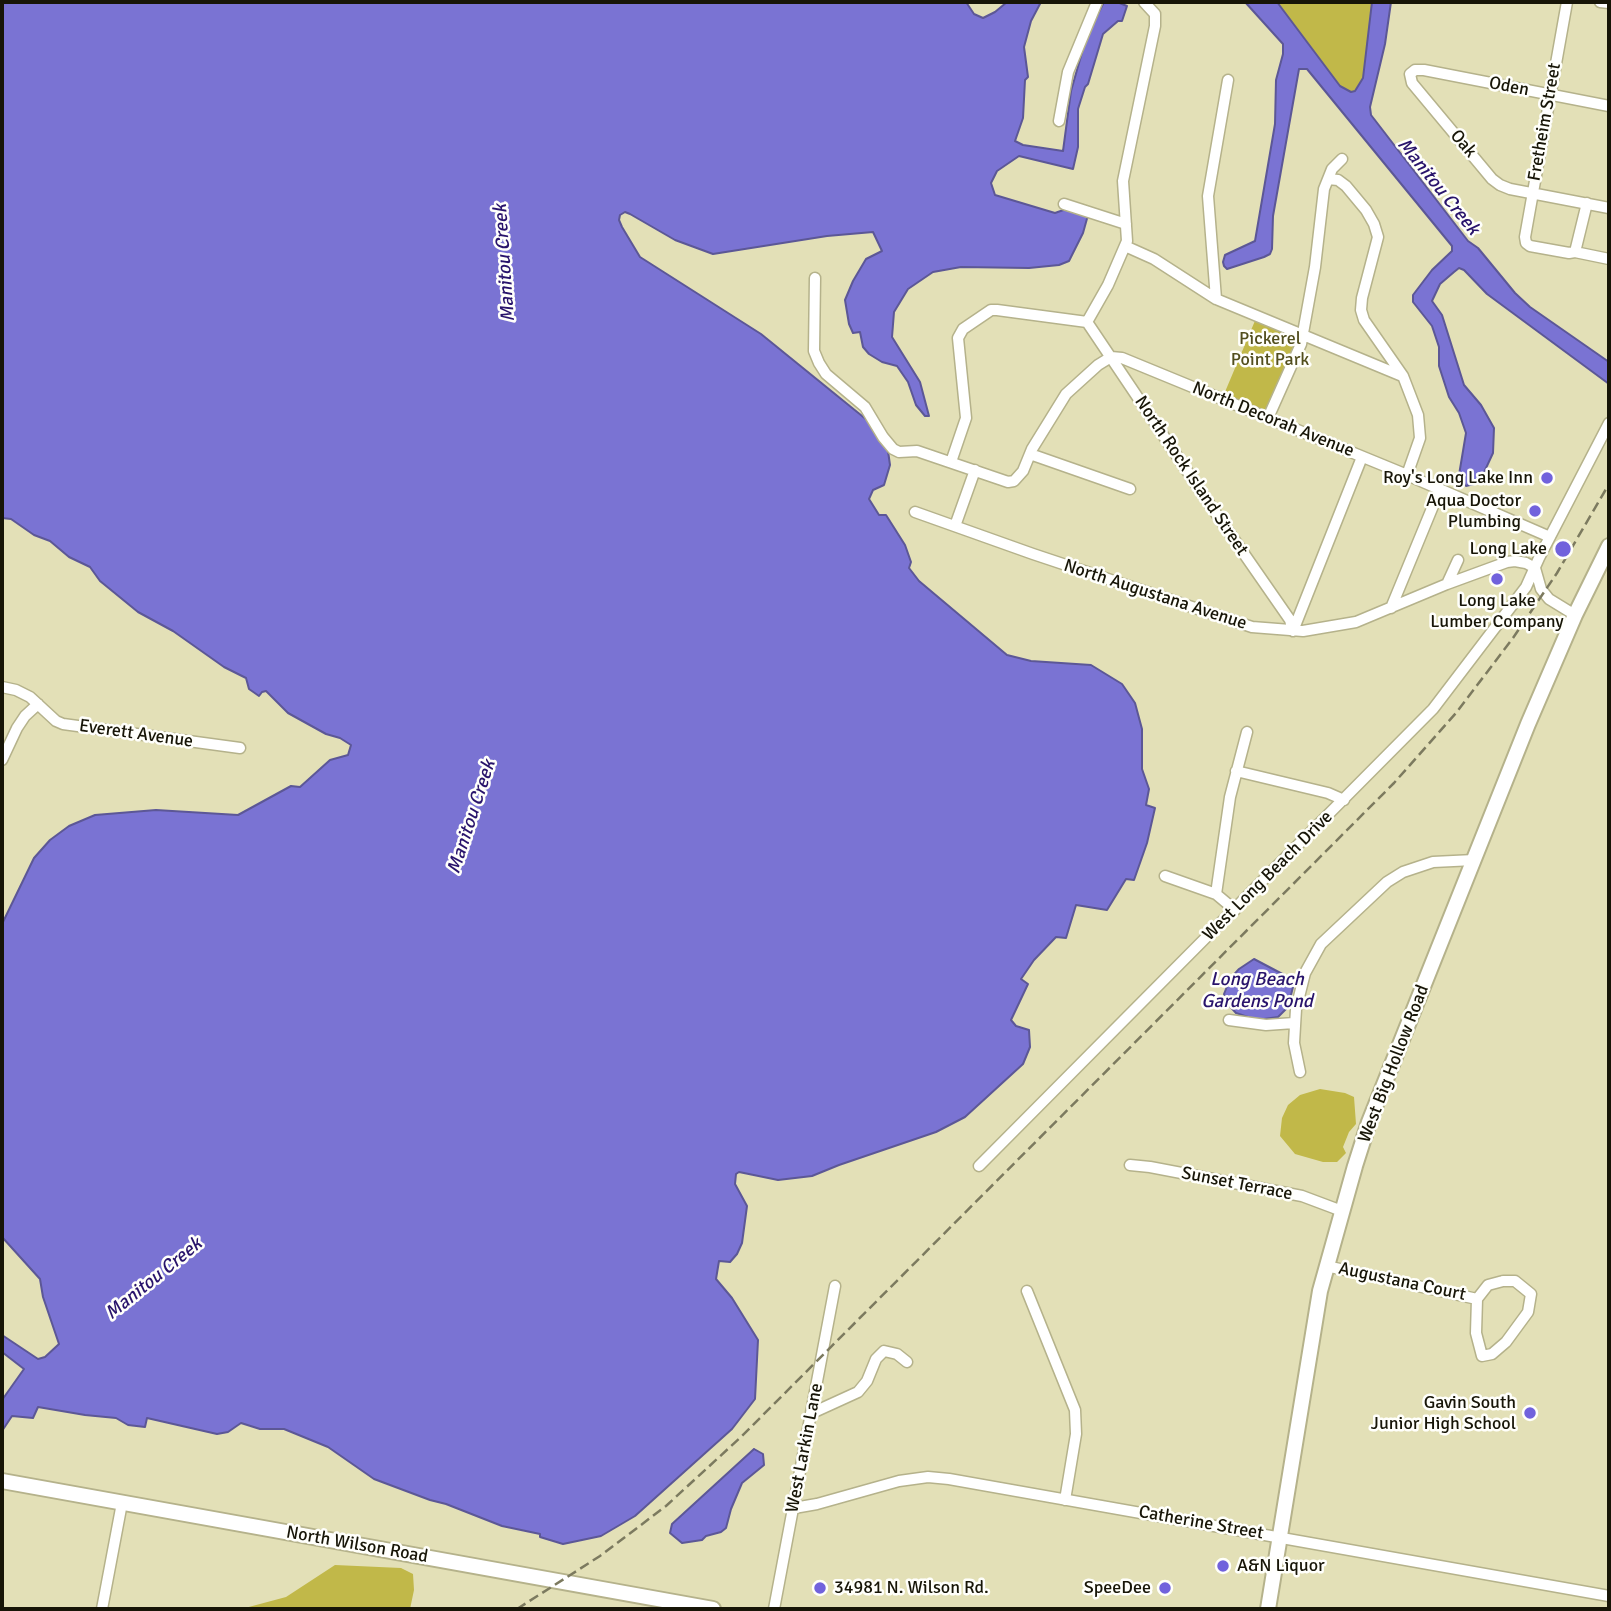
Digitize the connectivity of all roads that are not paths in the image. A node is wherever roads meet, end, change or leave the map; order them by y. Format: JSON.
{"nodes":[{"id":1,"x":1097,"y":2,"type":"edge"},
{"id":2,"x":1144,"y":2,"type":"edge"},
{"id":3,"x":1567,"y":2,"type":"edge"},
{"id":4,"x":1600,"y":2,"type":"edge"},
{"id":5,"x":1609,"y":4,"type":"edge"},
{"id":6,"x":1410,"y":74,"type":"joint"},
{"id":7,"x":1228,"y":80,"type":"dead end"},
{"id":8,"x":1550,"y":95,"type":"junction"},
{"id":9,"x":1609,"y":106,"type":"edge"},
{"id":10,"x":1059,"y":121,"type":"dead end"},
{"id":11,"x":1342,"y":159,"type":"dead end"},
{"id":12,"x":1328,"y":179,"type":"junction"},
{"id":13,"x":1533,"y":193,"type":"junction"},
{"id":14,"x":1587,"y":203,"type":"junction"},
{"id":15,"x":1064,"y":204,"type":"dead end"},
{"id":16,"x":1609,"y":208,"type":"edge"},
{"id":17,"x":1126,"y":224,"type":"junction"},
{"id":18,"x":1125,"y":246,"type":"junction"},
{"id":19,"x":1575,"y":252,"type":"junction"},
{"id":20,"x":1609,"y":258,"type":"edge"},
{"id":21,"x":814,"y":278,"type":"dead end"},
{"id":22,"x":1216,"y":299,"type":"junction"},
{"id":23,"x":1087,"y":322,"type":"junction"},
{"id":24,"x":1303,"y":335,"type":"junction"},
{"id":25,"x":1111,"y":357,"type":"junction"},
{"id":26,"x":1403,"y":376,"type":"junction"},
{"id":27,"x":1268,"y":418,"type":"junction"},
{"id":28,"x":1609,"y":423,"type":"edge"},
{"id":29,"x":1030,"y":454,"type":"junction"},
{"id":30,"x":1363,"y":457,"type":"junction"},
{"id":31,"x":951,"y":462,"type":"junction"},
{"id":32,"x":975,"y":470,"type":"junction"},
{"id":33,"x":1407,"y":475,"type":"junction"},
{"id":34,"x":1130,"y":489,"type":"dead end"},
{"id":35,"x":1440,"y":489,"type":"junction"},
{"id":36,"x":915,"y":512,"type":"dead end"},
{"id":37,"x":955,"y":526,"type":"junction"},
{"id":38,"x":1550,"y":537,"type":"junction"},
{"id":39,"x":1609,"y":546,"type":"edge"},
{"id":40,"x":1458,"y":560,"type":"dead end"},
{"id":41,"x":1535,"y":568,"type":"junction"},
{"id":42,"x":1447,"y":584,"type":"junction"},
{"id":43,"x":1391,"y":608,"type":"junction"},
{"id":44,"x":1575,"y":615,"type":"junction"},
{"id":45,"x":1293,"y":631,"type":"junction"},
{"id":46,"x":2,"y":687,"type":"edge"},
{"id":47,"x":38,"y":704,"type":"junction"},
{"id":48,"x":1247,"y":732,"type":"dead end"},
{"id":49,"x":240,"y":748,"type":"dead end"},
{"id":50,"x":2,"y":760,"type":"edge"},
{"id":51,"x":1236,"y":771,"type":"junction"},
{"id":52,"x":1345,"y":800,"type":"junction"},
{"id":53,"x":1474,"y":860,"type":"junction"},
{"id":54,"x":1165,"y":876,"type":"dead end"},
{"id":55,"x":1216,"y":894,"type":"junction"},
{"id":56,"x":1235,"y":910,"type":"junction"},
{"id":57,"x":1229,"y":1020,"type":"dead end"},
{"id":58,"x":1294,"y":1023,"type":"junction"},
{"id":59,"x":1300,"y":1072,"type":"dead end"},
{"id":60,"x":1130,"y":1165,"type":"dead end"},
{"id":61,"x":979,"y":1166,"type":"dead end"},
{"id":62,"x":1342,"y":1211,"type":"junction"},
{"id":63,"x":1326,"y":1266,"type":"junction"},
{"id":64,"x":835,"y":1286,"type":"dead end"},
{"id":65,"x":1027,"y":1291,"type":"dead end"},
{"id":66,"x":1477,"y":1298,"type":"junction"},
{"id":67,"x":907,"y":1362,"type":"dead end"},
{"id":68,"x":812,"y":1413,"type":"junction"},
{"id":69,"x":2,"y":1481,"type":"edge"},
{"id":70,"x":1065,"y":1500,"type":"junction"},
{"id":71,"x":122,"y":1503,"type":"junction"},
{"id":72,"x":794,"y":1508,"type":"junction"},
{"id":73,"x":1280,"y":1537,"type":"junction"},
{"id":74,"x":1609,"y":1596,"type":"edge"},
{"id":75,"x":103,"y":1609,"type":"edge"},
{"id":76,"x":713,"y":1609,"type":"edge"},
{"id":77,"x":774,"y":1609,"type":"edge"},
{"id":78,"x":1268,"y":1609,"type":"edge"}],
"edges":[{"from":1,"to":10,"type":"street"},
{"from":2,"to":17,"type":"street"},
{"from":3,"to":8,"type":"street","name":"Fretheim Street"},
{"from":4,"to":5,"type":"street"},
{"from":6,"to":8,"type":"street","name":"Oden"},
{"from":6,"to":13,"type":"street","name":"Oak"},
{"from":7,"to":22,"type":"street"},
{"from":8,"to":9,"type":"street","name":"Oden"},
{"from":8,"to":13,"type":"street","name":"Fretheim Street"},
{"from":11,"to":12,"type":"street"},
{"from":12,"to":24,"type":"street"},
{"from":12,"to":26,"type":"street"},
{"from":13,"to":14,"type":"street","name":"Oak"},
{"from":13,"to":19,"type":"street","name":"Fretheim Street"},
{"from":14,"to":16,"type":"street","name":"Oak"},
{"from":14,"to":19,"type":"street"},
{"from":15,"to":17,"type":"street"},
{"from":17,"to":18,"type":"street"},
{"from":18,"to":22,"type":"street"},
{"from":18,"to":23,"type":"street"},
{"from":19,"to":20,"type":"street"},
{"from":21,"to":31,"type":"street"},
{"from":22,"to":24,"type":"street"},
{"from":23,"to":25,"type":"street","name":"North Rock Island Street"},
{"from":23,"to":31,"type":"street"},
{"from":24,"to":26,"type":"street"},
{"from":24,"to":27,"type":"street"},
{"from":25,"to":27,"type":"street","name":"North Decorah Avenue"},
{"from":25,"to":29,"type":"street"},
{"from":25,"to":45,"type":"street","name":"North Rock Island Street"},
{"from":26,"to":33,"type":"street"},
{"from":27,"to":30,"type":"street","name":"North Decorah Avenue"},
{"from":28,"to":38,"type":"street","name":"West Long Beach Drive"},
{"from":29,"to":32,"type":"street"},
{"from":29,"to":34,"type":"street"},
{"from":30,"to":33,"type":"street","name":"North Decorah Avenue"},
{"from":30,"to":45,"type":"street"},
{"from":31,"to":32,"type":"street"},
{"from":32,"to":37,"type":"street"},
{"from":33,"to":35,"type":"street","name":"North Decorah Avenue"},
{"from":35,"to":38,"type":"street","name":"North Decorah Avenue"},
{"from":35,"to":43,"type":"street"},
{"from":36,"to":37,"type":"street","name":"North Augustana Avenue"},
{"from":37,"to":45,"type":"street","name":"North Augustana Avenue"},
{"from":38,"to":41,"type":"street","name":"West Long Beach Drive"},
{"from":39,"to":44,"type":"main road","name":"West Big Hollow Road"},
{"from":40,"to":42,"type":"street"},
{"from":41,"to":42,"type":"street","name":"North Augustana Avenue"},
{"from":41,"to":44,"type":"street"},
{"from":41,"to":52,"type":"street","name":"West Long Beach Drive"},
{"from":42,"to":43,"type":"street","name":"North Augustana Avenue"},
{"from":43,"to":45,"type":"street","name":"North Augustana Avenue"},
{"from":44,"to":53,"type":"main road","name":"West Big Hollow Road"},
{"from":46,"to":47,"type":"street","name":"Everett Avenue"},
{"from":47,"to":49,"type":"street","name":"Everett Avenue"},
{"from":47,"to":50,"type":"street"},
{"from":48,"to":51,"type":"street"},
{"from":51,"to":52,"type":"street"},
{"from":51,"to":55,"type":"street"},
{"from":52,"to":56,"type":"street","name":"West Long Beach Drive"},
{"from":53,"to":58,"type":"street"},
{"from":53,"to":62,"type":"main road","name":"West Big Hollow Road"},
{"from":54,"to":55,"type":"street"},
{"from":55,"to":56,"type":"street"},
{"from":56,"to":61,"type":"street","name":"West Long Beach Drive"},
{"from":57,"to":58,"type":"street"},
{"from":58,"to":59,"type":"street"},
{"from":60,"to":62,"type":"street","name":"Sunset Terrace"},
{"from":62,"to":63,"type":"main road","name":"West Big Hollow Road"},
{"from":63,"to":66,"type":"street","name":"Augustana Court"},
{"from":63,"to":73,"type":"main road","name":"West Big Hollow Road"},
{"from":64,"to":68,"type":"street","name":"West Larkin Lane"},
{"from":65,"to":70,"type":"street"},
{"from":66,"to":66,"type":"street","name":"Augustana Court"},
{"from":67,"to":68,"type":"street"},
{"from":68,"to":72,"type":"street","name":"West Larkin Lane"},
{"from":69,"to":71,"type":"main road","name":"North Wilson Road"},
{"from":70,"to":72,"type":"street","name":"Catherine Street"},
{"from":70,"to":73,"type":"street","name":"Catherine Street"},
{"from":71,"to":75,"type":"street"},
{"from":71,"to":76,"type":"main road","name":"North Wilson Road"},
{"from":72,"to":77,"type":"street","name":"West Larkin Lane"},
{"from":73,"to":74,"type":"street","name":"Catherine Street"},
{"from":73,"to":78,"type":"main road","name":"West Big Hollow Road"}]}
